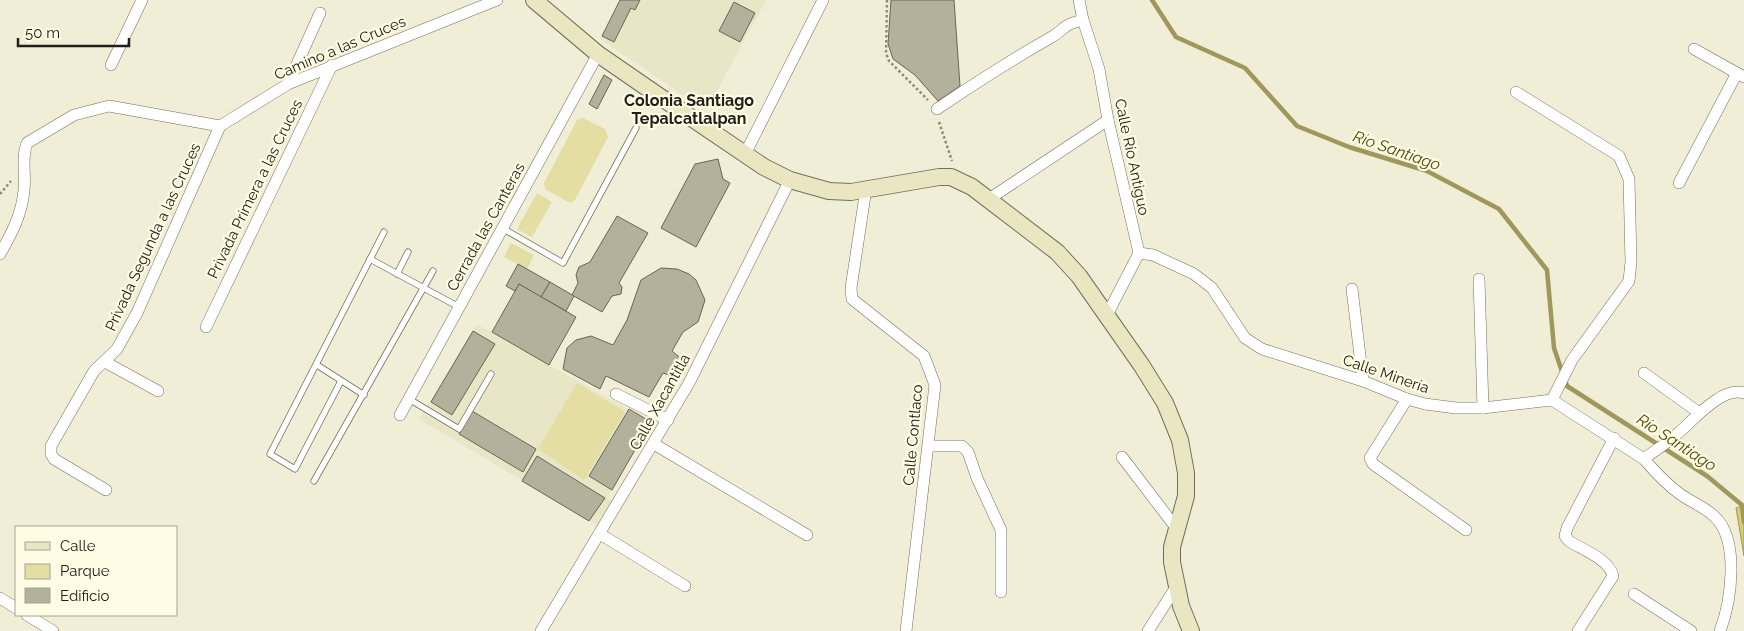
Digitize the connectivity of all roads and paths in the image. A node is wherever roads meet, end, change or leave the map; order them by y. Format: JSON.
{"nodes":[{"id":1,"x":142,"y":0,"type":"edge"},
{"id":2,"x":497,"y":0,"type":"edge"},
{"id":3,"x":534,"y":0,"type":"edge"},
{"id":4,"x":823,"y":0,"type":"edge"},
{"id":5,"x":887,"y":0,"type":"edge"},
{"id":6,"x":1079,"y":0,"type":"edge"},
{"id":7,"x":320,"y":13,"type":"dead end"},
{"id":8,"x":1083,"y":20,"type":"junction"},
{"id":9,"x":1694,"y":48,"type":"dead end"},
{"id":10,"x":598,"y":54,"type":"junction"},
{"id":11,"x":111,"y":65,"type":"dead end"},
{"id":12,"x":332,"y":65,"type":"junction"},
{"id":13,"x":1740,"y":75,"type":"edge"},
{"id":14,"x":288,"y":84,"type":"junction"},
{"id":15,"x":1516,"y":92,"type":"dead end"},
{"id":16,"x":937,"y":109,"type":"junction"},
{"id":17,"x":1108,"y":120,"type":"junction"},
{"id":18,"x":220,"y":126,"type":"junction"},
{"id":19,"x":636,"y":128,"type":"dead end"},
{"id":20,"x":745,"y":154,"type":"junction"},
{"id":21,"x":958,"y":179,"type":"junction"},
{"id":22,"x":790,"y":180,"type":"junction"},
{"id":23,"x":1679,"y":183,"type":"dead end"},
{"id":24,"x":866,"y":190,"type":"junction"},
{"id":25,"x":989,"y":199,"type":"junction"},
{"id":26,"x":502,"y":228,"type":"junction"},
{"id":27,"x":384,"y":232,"type":"dead end"},
{"id":28,"x":408,"y":252,"type":"dead end"},
{"id":29,"x":1139,"y":253,"type":"junction"},
{"id":30,"x":0,"y":254,"type":"edge"},
{"id":31,"x":370,"y":259,"type":"junction"},
{"id":32,"x":432,"y":271,"type":"dead end"},
{"id":33,"x":397,"y":274,"type":"junction"},
{"id":34,"x":1479,"y":279,"type":"dead end"},
{"id":35,"x":423,"y":287,"type":"junction"},
{"id":36,"x":1352,"y":289,"type":"dead end"},
{"id":37,"x":459,"y":307,"type":"junction"},
{"id":38,"x":1107,"y":315,"type":"junction"},
{"id":39,"x":206,"y":327,"type":"dead end"},
{"id":40,"x":105,"y":362,"type":"junction"},
{"id":41,"x":317,"y":365,"type":"junction"},
{"id":42,"x":1644,"y":373,"type":"dead end"},
{"id":43,"x":491,"y":374,"type":"dead end"},
{"id":44,"x":341,"y":381,"type":"junction"},
{"id":45,"x":1363,"y":381,"type":"junction"},
{"id":46,"x":158,"y":391,"type":"dead end"},
{"id":47,"x":1743,"y":391,"type":"edge"},
{"id":48,"x":616,"y":394,"type":"dead end"},
{"id":49,"x":364,"y":395,"type":"junction"},
{"id":50,"x":409,"y":399,"type":"junction"},
{"id":51,"x":1407,"y":399,"type":"junction"},
{"id":52,"x":1552,"y":400,"type":"junction"},
{"id":53,"x":1483,"y":408,"type":"junction"},
{"id":54,"x":1698,"y":412,"type":"junction"},
{"id":55,"x":400,"y":415,"type":"dead end"},
{"id":56,"x":668,"y":420,"type":"junction"},
{"id":57,"x":1614,"y":438,"type":"junction"},
{"id":58,"x":654,"y":444,"type":"junction"},
{"id":59,"x":929,"y":446,"type":"junction"},
{"id":60,"x":1122,"y":457,"type":"dead end"},
{"id":61,"x":1644,"y":459,"type":"junction"},
{"id":62,"x":314,"y":481,"type":"dead end"},
{"id":63,"x":106,"y":490,"type":"dead end"},
{"id":64,"x":1177,"y":529,"type":"junction"},
{"id":65,"x":1466,"y":530,"type":"dead end"},
{"id":66,"x":600,"y":534,"type":"junction"},
{"id":67,"x":807,"y":535,"type":"dead end"},
{"id":68,"x":685,"y":586,"type":"dead end"},
{"id":69,"x":1176,"y":587,"type":"junction"},
{"id":70,"x":1001,"y":592,"type":"dead end"},
{"id":71,"x":1634,"y":594,"type":"dead end"},
{"id":72,"x":0,"y":598,"type":"edge"},
{"id":73,"x":15,"y":607,"type":"edge"},
{"id":74,"x":29,"y":616,"type":"edge"},
{"id":75,"x":53,"y":631,"type":"edge"},
{"id":76,"x":541,"y":631,"type":"edge"},
{"id":77,"x":906,"y":631,"type":"edge"},
{"id":78,"x":1148,"y":631,"type":"edge"},
{"id":79,"x":1191,"y":631,"type":"edge"},
{"id":80,"x":1578,"y":631,"type":"edge"},
{"id":81,"x":1691,"y":631,"type":"edge"},
{"id":82,"x":1720,"y":631,"type":"edge"}],
"edges":[{"from":1,"to":11,"type":"street"},
{"from":2,"to":12,"type":"street","name":"Camino a las Cruces"},
{"from":3,"to":10,"type":"street"},
{"from":4,"to":20,"type":"street"},
{"from":5,"to":16,"type":"path"},
{"from":6,"to":8,"type":"street","name":"Calle Río Antiguo"},
{"from":7,"to":14,"type":"street"},
{"from":8,"to":16,"type":"street"},
{"from":8,"to":17,"type":"street","name":"Calle Río Antiguo"},
{"from":9,"to":13,"type":"street"},
{"from":10,"to":20,"type":"street"},
{"from":10,"to":26,"type":"street","name":"Cerrada las Canteras"},
{"from":12,"to":14,"type":"street","name":"Camino a las Cruces"},
{"from":12,"to":39,"type":"street","name":"Privada Primera a las Cruces"},
{"from":13,"to":23,"type":"street"},
{"from":14,"to":18,"type":"street","name":"Camino a las Cruces"},
{"from":15,"to":52,"type":"street"},
{"from":16,"to":21,"type":"path"},
{"from":17,"to":25,"type":"street"},
{"from":17,"to":29,"type":"street","name":"Calle Río Antiguo"},
{"from":18,"to":30,"type":"street"},
{"from":18,"to":40,"type":"street","name":"Privada Segunda a las Cruces"},
{"from":19,"to":26,"type":"lane"},
{"from":20,"to":22,"type":"street"},
{"from":21,"to":24,"type":"street"},
{"from":21,"to":25,"type":"street"},
{"from":22,"to":24,"type":"street"},
{"from":22,"to":56,"type":"street","name":"Calle Xacantitla"},
{"from":24,"to":59,"type":"street","name":"Calle Contlaco"},
{"from":25,"to":38,"type":"street"},
{"from":26,"to":37,"type":"street","name":"Cerrada las Canteras"},
{"from":27,"to":31,"type":"lane"},
{"from":28,"to":33,"type":"lane"},
{"from":29,"to":38,"type":"street"},
{"from":29,"to":45,"type":"street","name":"Calle Minería"},
{"from":31,"to":33,"type":"lane"},
{"from":31,"to":41,"type":"lane"},
{"from":32,"to":35,"type":"lane"},
{"from":33,"to":35,"type":"lane"},
{"from":34,"to":53,"type":"street"},
{"from":35,"to":37,"type":"lane"},
{"from":35,"to":49,"type":"lane"},
{"from":36,"to":45,"type":"street"},
{"from":37,"to":50,"type":"street","name":"Cerrada las Canteras"},
{"from":38,"to":64,"type":"street"},
{"from":40,"to":46,"type":"street"},
{"from":40,"to":63,"type":"street","name":"Privada Segunda a las Cruces"},
{"from":41,"to":44,"type":"lane"},
{"from":41,"to":44,"type":"lane"},
{"from":42,"to":54,"type":"street"},
{"from":43,"to":50,"type":"lane"},
{"from":44,"to":49,"type":"lane"},
{"from":45,"to":51,"type":"street","name":"Calle Minería"},
{"from":47,"to":54,"type":"street"},
{"from":48,"to":56,"type":"street"},
{"from":49,"to":62,"type":"lane"},
{"from":50,"to":55,"type":"street","name":"Cerrada las Canteras"},
{"from":51,"to":53,"type":"street","name":"Calle Minería"},
{"from":51,"to":65,"type":"street"},
{"from":52,"to":53,"type":"street","name":"Calle Minería"},
{"from":52,"to":57,"type":"street"},
{"from":54,"to":61,"type":"street"},
{"from":56,"to":58,"type":"street","name":"Calle Xacantitla"},
{"from":57,"to":61,"type":"street"},
{"from":57,"to":80,"type":"street"},
{"from":58,"to":66,"type":"street","name":"Calle Xacantitla"},
{"from":58,"to":67,"type":"street"},
{"from":59,"to":70,"type":"street"},
{"from":59,"to":77,"type":"street","name":"Calle Contlaco"},
{"from":60,"to":64,"type":"street"},
{"from":61,"to":82,"type":"street"},
{"from":64,"to":69,"type":"street"},
{"from":66,"to":68,"type":"street"},
{"from":66,"to":76,"type":"street","name":"Calle Xacantitla"},
{"from":69,"to":78,"type":"street"},
{"from":69,"to":79,"type":"street"},
{"from":71,"to":81,"type":"street"},
{"from":72,"to":73,"type":"street"},
{"from":74,"to":75,"type":"street"}]}
